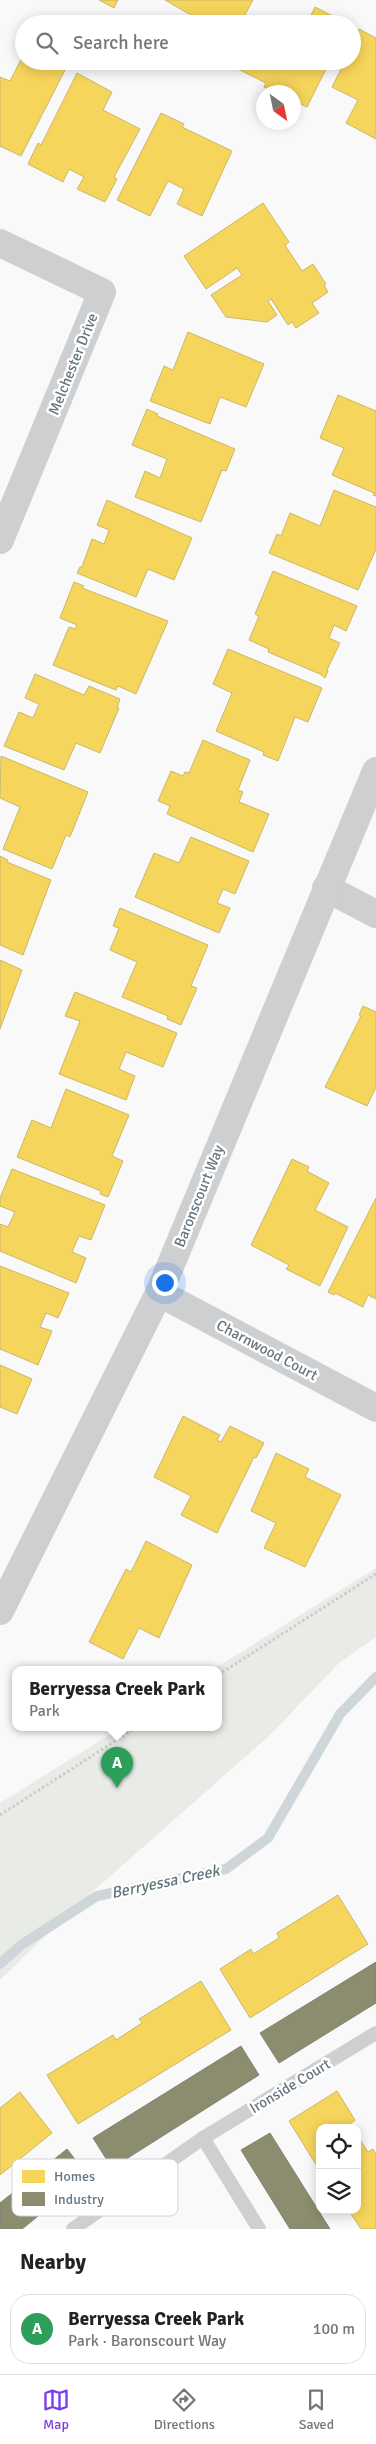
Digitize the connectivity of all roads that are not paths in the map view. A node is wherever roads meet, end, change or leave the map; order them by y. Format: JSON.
{"nodes":[{"id":1,"x":0,"y":244,"type":"edge"},
{"id":2,"x":0,"y":540,"type":"edge"},
{"id":3,"x":376,"y":771,"type":"edge"},
{"id":4,"x":326,"y":888,"type":"junction"},
{"id":5,"x":376,"y":914,"type":"edge"},
{"id":6,"x":159,"y":1293,"type":"junction"},
{"id":7,"x":376,"y":1408,"type":"edge"},
{"id":8,"x":0,"y":1611,"type":"edge"},
{"id":9,"x":376,"y":2033,"type":"edge"},
{"id":10,"x":203,"y":2138,"type":"junction"},
{"id":11,"x":173,"y":2159,"type":"edge"},
{"id":12,"x":92,"y":2216,"type":"edge"},
{"id":13,"x":73,"y":2229,"type":"edge"},
{"id":14,"x":260,"y":2229,"type":"edge"}],
"edges":[{"from":1,"to":2,"type":"street","name":"Melchester Drive"},
{"from":3,"to":4,"type":"street","name":"Baronscourt Way"},
{"from":4,"to":5,"type":"street"},
{"from":4,"to":6,"type":"street","name":"Baronscourt Way"},
{"from":6,"to":7,"type":"street","name":"Charnwood Court"},
{"from":6,"to":8,"type":"street","name":"Baronscourt Way"},
{"from":9,"to":10,"type":"lane","name":"Ironside Court"},
{"from":10,"to":11,"type":"lane","name":"Ironside Court"},
{"from":10,"to":14,"type":"lane"},
{"from":12,"to":13,"type":"lane","name":"Ironside Court"}]}
